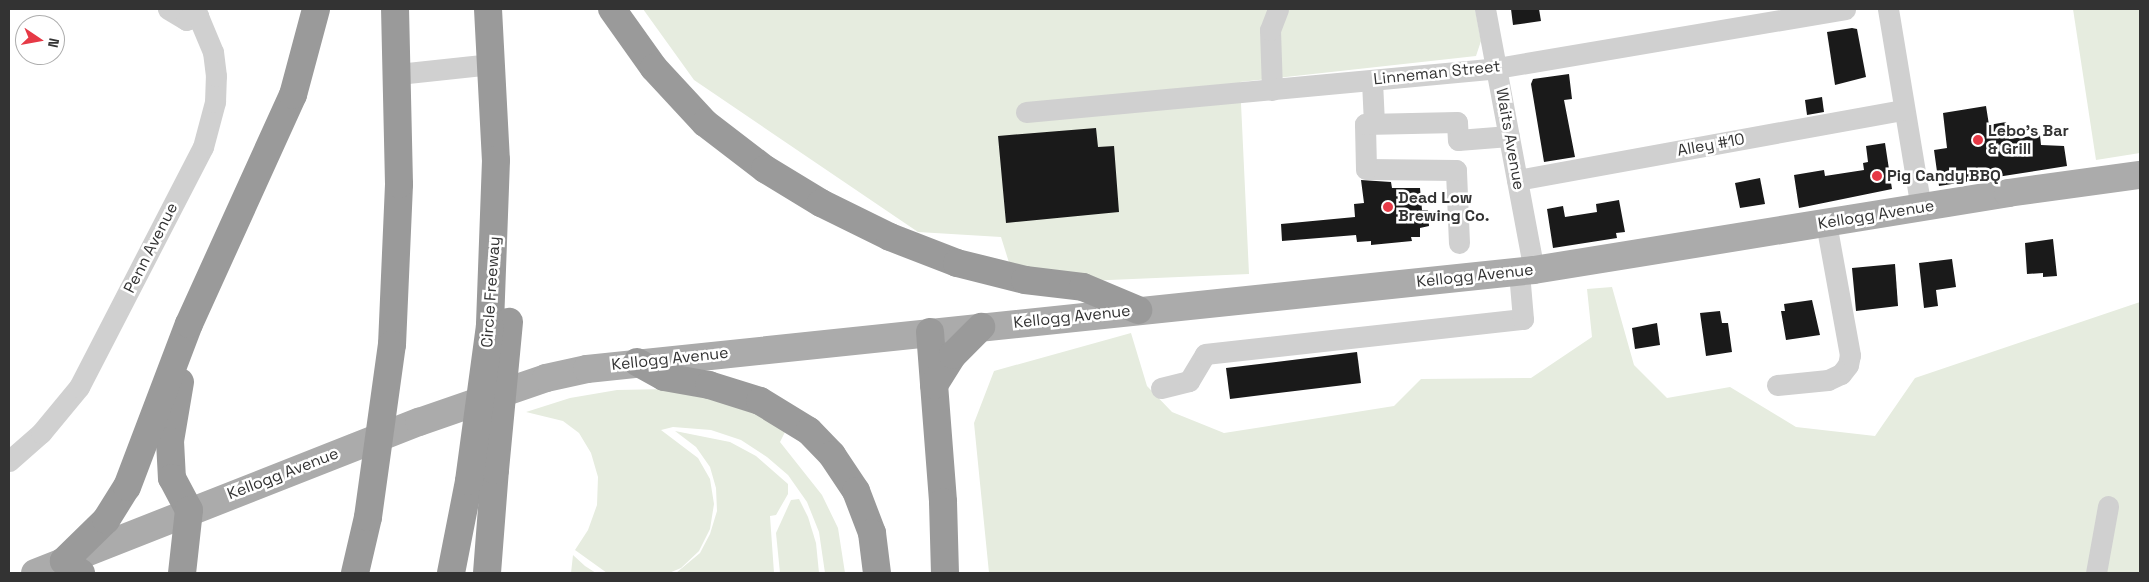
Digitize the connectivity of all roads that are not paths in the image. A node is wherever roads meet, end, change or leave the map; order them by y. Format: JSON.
{"nodes":[{"id":1,"x":316,"y":9,"type":"edge"},
{"id":2,"x":395,"y":9,"type":"edge"},
{"id":3,"x":488,"y":9,"type":"edge"},
{"id":4,"x":612,"y":9,"type":"edge"},
{"id":5,"x":1278,"y":9,"type":"edge"},
{"id":6,"x":1485,"y":9,"type":"edge"},
{"id":7,"x":1845,"y":9,"type":"edge"},
{"id":8,"x":1888,"y":9,"type":"edge"},
{"id":9,"x":187,"y":13,"type":"edge"},
{"id":10,"x":491,"y":64,"type":"junction"},
{"id":11,"x":1497,"y":68,"type":"junction"},
{"id":12,"x":398,"y":74,"type":"junction"},
{"id":13,"x":1372,"y":81,"type":"junction"},
{"id":14,"x":1272,"y":90,"type":"junction"},
{"id":15,"x":1904,"y":110,"type":"junction"},
{"id":16,"x":1026,"y":112,"type":"dead end"},
{"id":17,"x":1374,"y":123,"type":"junction"},
{"id":18,"x":1509,"y":136,"type":"junction"},
{"id":19,"x":1458,"y":140,"type":"junction"},
{"id":20,"x":1456,"y":170,"type":"junction"},
{"id":21,"x":2140,"y":176,"type":"edge"},
{"id":22,"x":1517,"y":180,"type":"junction"},
{"id":23,"x":1921,"y":208,"type":"junction"},
{"id":24,"x":1826,"y":223,"type":"junction"},
{"id":25,"x":1459,"y":243,"type":"dead end"},
{"id":26,"x":1527,"y":271,"type":"junction"},
{"id":27,"x":1138,"y":310,"type":"junction"},
{"id":28,"x":189,"y":324,"type":"junction"},
{"id":29,"x":500,"y":324,"type":"junction"},
{"id":30,"x":981,"y":326,"type":"junction"},
{"id":31,"x":930,"y":332,"type":"junction"},
{"id":32,"x":637,"y":362,"type":"junction"},
{"id":33,"x":934,"y":384,"type":"junction"},
{"id":34,"x":1778,"y":384,"type":"dead end"},
{"id":35,"x":1161,"y":388,"type":"dead end"},
{"id":36,"x":9,"y":460,"type":"edge"},
{"id":37,"x":2108,"y":506,"type":"dead end"},
{"id":38,"x":189,"y":510,"type":"junction"},
{"id":39,"x":72,"y":567,"type":"edge"},
{"id":40,"x":35,"y":573,"type":"edge"},
{"id":41,"x":182,"y":573,"type":"edge"},
{"id":42,"x":355,"y":573,"type":"edge"},
{"id":43,"x":451,"y":573,"type":"edge"},
{"id":44,"x":487,"y":573,"type":"edge"},
{"id":45,"x":877,"y":573,"type":"edge"},
{"id":46,"x":945,"y":573,"type":"edge"},
{"id":47,"x":2096,"y":573,"type":"edge"}],
"edges":[{"from":1,"to":28,"type":"highway"},
{"from":2,"to":12,"type":"highway"},
{"from":3,"to":10,"type":"highway","name":"Circle Freeway"},
{"from":4,"to":27,"type":"highway"},
{"from":5,"to":14,"type":"street"},
{"from":6,"to":11,"type":"street","name":"Waits Avenue"},
{"from":7,"to":11,"type":"street","name":"Linneman Street"},
{"from":8,"to":15,"type":"street"},
{"from":9,"to":36,"type":"street","name":"Penn Avenue"},
{"from":10,"to":12,"type":"street"},
{"from":10,"to":29,"type":"highway","name":"Circle Freeway"},
{"from":11,"to":13,"type":"street","name":"Linneman Street"},
{"from":11,"to":18,"type":"street","name":"Waits Avenue"},
{"from":12,"to":42,"type":"highway","bridge":true},
{"from":13,"to":14,"type":"street","name":"Linneman Street"},
{"from":13,"to":17,"type":"street"},
{"from":14,"to":16,"type":"street","name":"Linneman Street"},
{"from":15,"to":22,"type":"street","name":"Alley #10"},
{"from":15,"to":23,"type":"street"},
{"from":17,"to":19,"type":"street"},
{"from":17,"to":20,"type":"street"},
{"from":18,"to":19,"type":"street"},
{"from":18,"to":22,"type":"street","name":"Waits Avenue"},
{"from":19,"to":20,"type":"street"},
{"from":20,"to":25,"type":"street"},
{"from":21,"to":23,"type":"main road","name":"Kellogg Avenue"},
{"from":22,"to":26,"type":"street","name":"Waits Avenue"},
{"from":23,"to":24,"type":"main road","name":"Kellogg Avenue"},
{"from":24,"to":26,"type":"main road","name":"Kellogg Avenue"},
{"from":24,"to":34,"type":"street"},
{"from":26,"to":27,"type":"main road","name":"Kellogg Avenue"},
{"from":26,"to":35,"type":"street","name":"Waits Avenue"},
{"from":27,"to":30,"type":"main road","name":"Kellogg Avenue"},
{"from":28,"to":38,"type":"highway"},
{"from":28,"to":39,"type":"highway"},
{"from":29,"to":43,"type":"highway","name":"Circle Freeway","bridge":true},
{"from":29,"to":44,"type":"highway","bridge":true},
{"from":30,"to":31,"type":"main road","name":"Kellogg Avenue"},
{"from":30,"to":33,"type":"highway"},
{"from":31,"to":32,"type":"main road","name":"Kellogg Avenue"},
{"from":31,"to":33,"type":"highway"},
{"from":32,"to":38,"type":"main road","name":"Kellogg Avenue"},
{"from":32,"to":45,"type":"highway"},
{"from":33,"to":46,"type":"highway"},
{"from":37,"to":47,"type":"street"},
{"from":38,"to":39,"type":"main road","name":"Kellogg Avenue"},
{"from":38,"to":41,"type":"highway"},
{"from":39,"to":40,"type":"main road","name":"Kellogg Avenue"}]}
